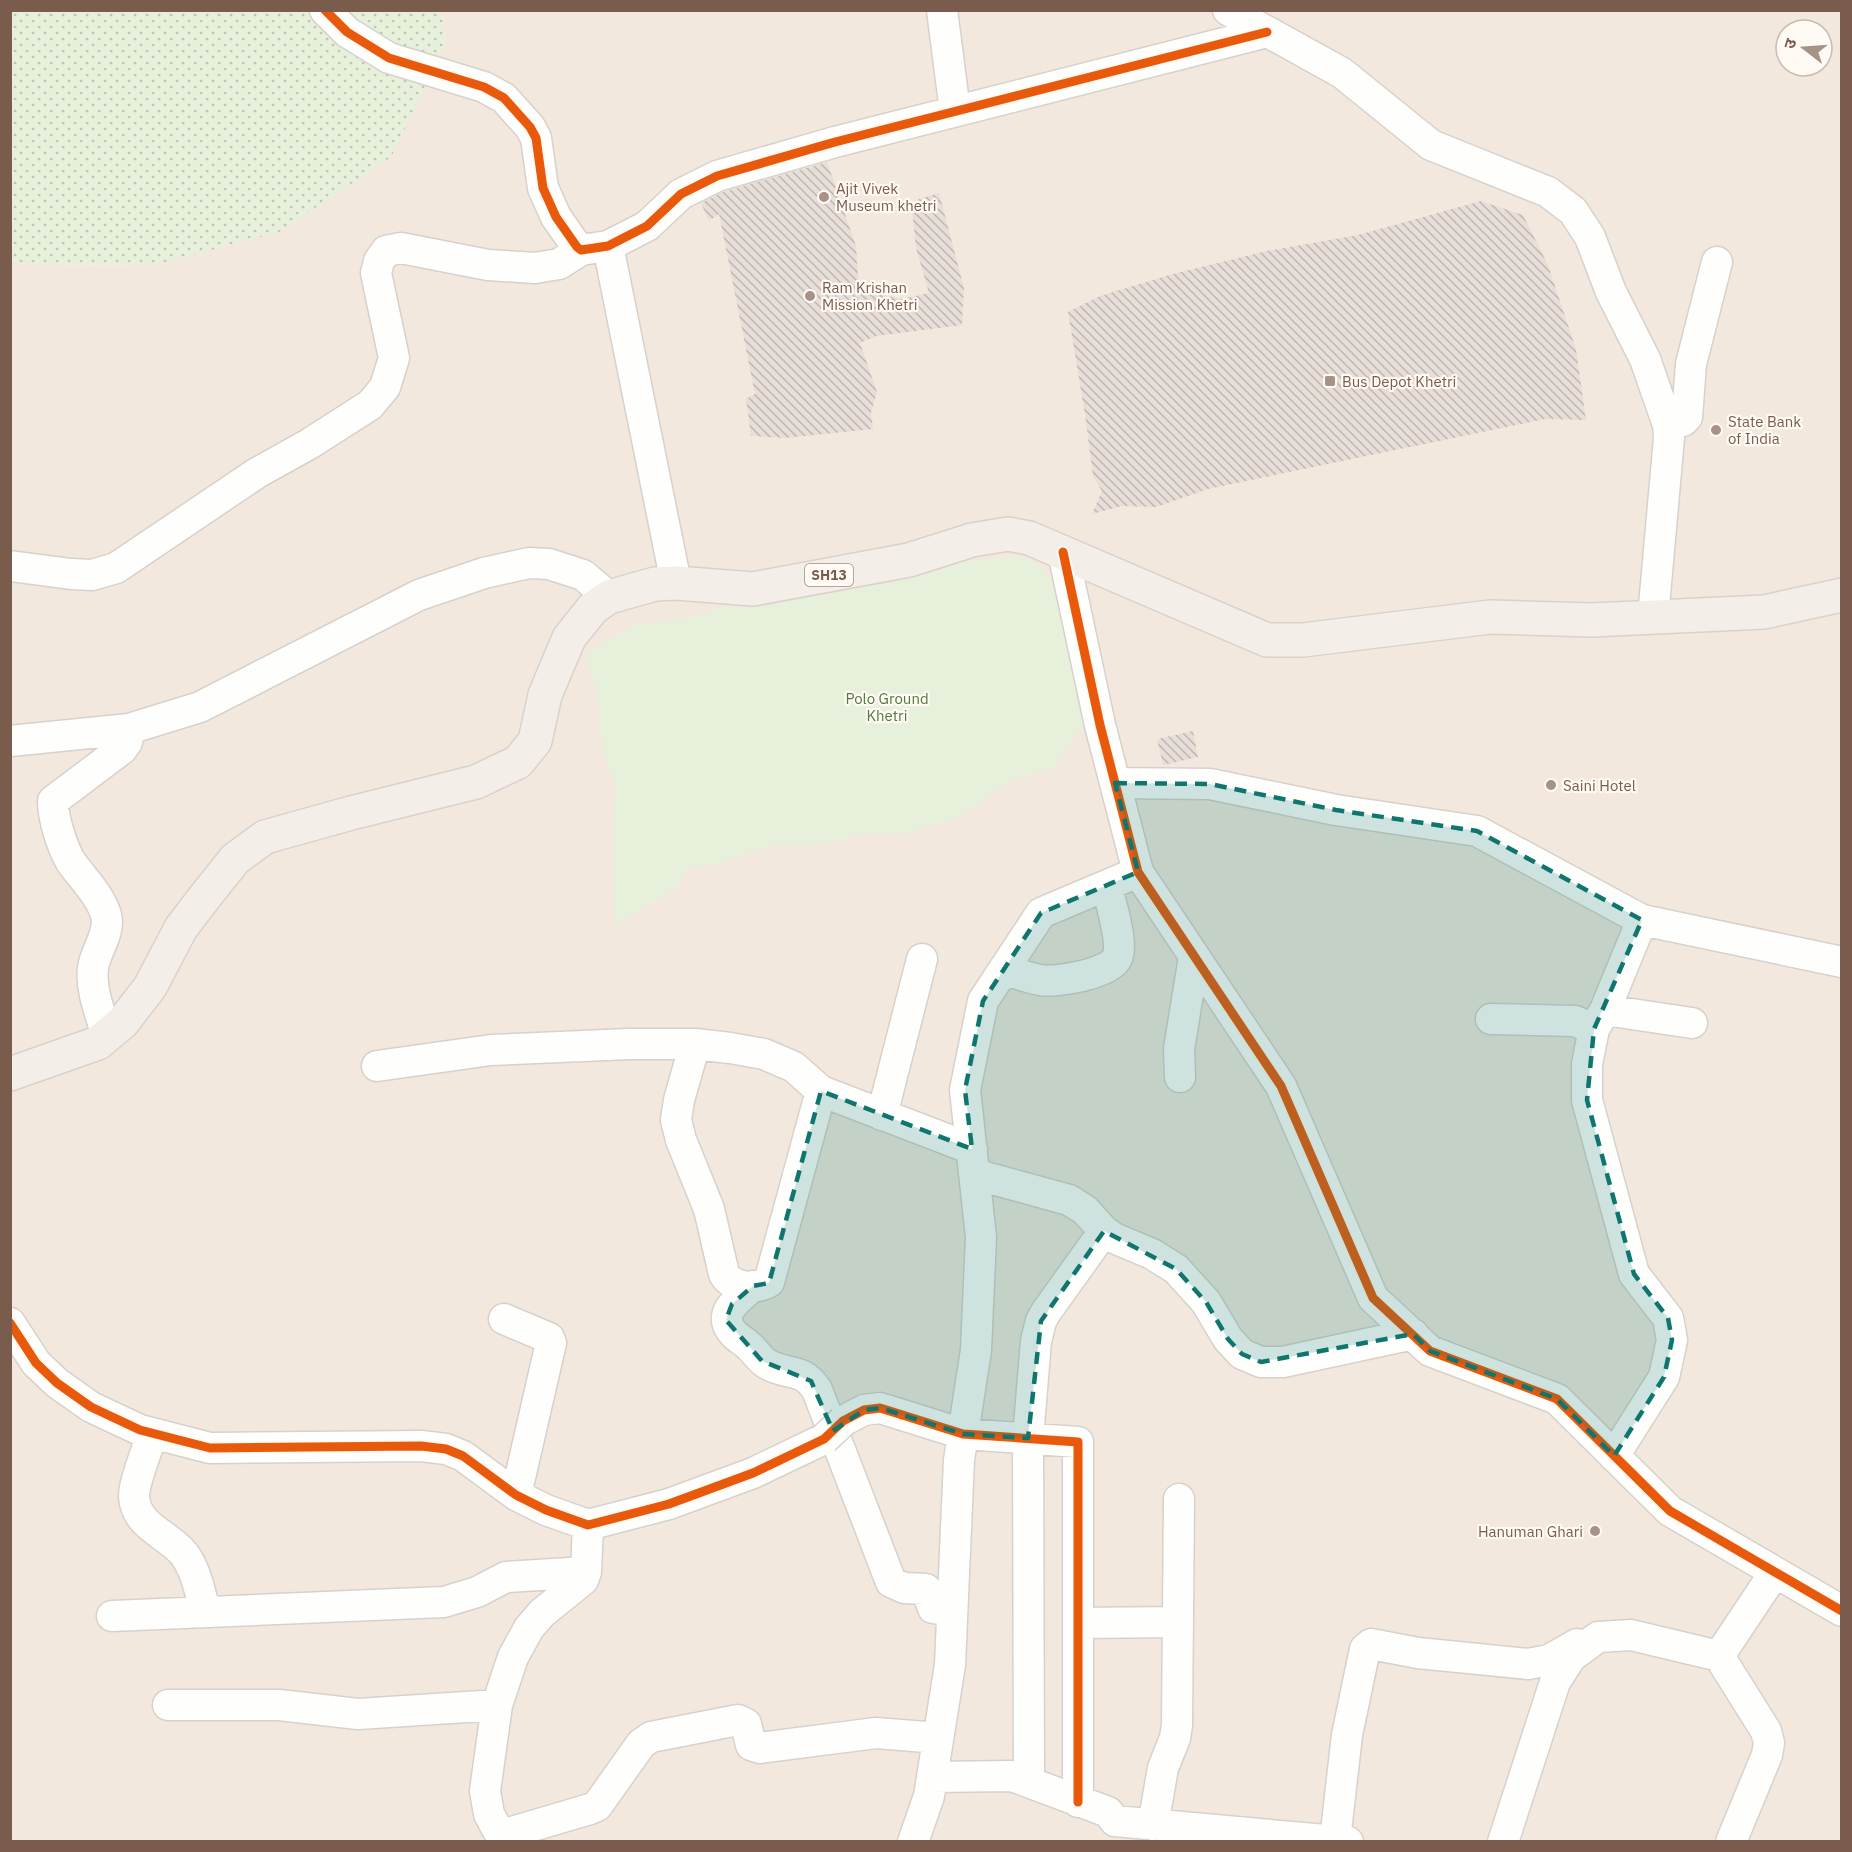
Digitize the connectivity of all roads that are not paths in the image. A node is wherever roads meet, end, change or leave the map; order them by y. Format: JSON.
{"nodes":[{"id":1,"x":325,"y":10,"type":"edge"},
{"id":2,"x":942,"y":10,"type":"edge"},
{"id":3,"x":1228,"y":10,"type":"edge"},
{"id":4,"x":1267,"y":32,"type":"junction"},
{"id":5,"x":955,"y":111,"type":"junction"},
{"id":6,"x":595,"y":248,"type":"junction"},
{"id":7,"x":1717,"y":262,"type":"dead end"},
{"id":8,"x":1668,"y":425,"type":"junction"},
{"id":9,"x":1063,"y":552,"type":"junction"},
{"id":10,"x":10,"y":567,"type":"edge"},
{"id":11,"x":676,"y":583,"type":"junction"},
{"id":12,"x":1842,"y":595,"type":"edge"},
{"id":13,"x":609,"y":597,"type":"junction"},
{"id":14,"x":1653,"y":617,"type":"junction"},
{"id":15,"x":129,"y":729,"type":"junction"},
{"id":16,"x":10,"y":741,"type":"edge"},
{"id":17,"x":1115,"y":783,"type":"junction"},
{"id":18,"x":1138,"y":872,"type":"junction"},
{"id":19,"x":1107,"y":885,"type":"junction"},
{"id":20,"x":1642,"y":920,"type":"junction"},
{"id":21,"x":1194,"y":957,"type":"junction"},
{"id":22,"x":922,"y":959,"type":"dead end"},
{"id":23,"x":1842,"y":962,"type":"edge"},
{"id":24,"x":1004,"y":969,"type":"junction"},
{"id":25,"x":1491,"y":1019,"type":"dead end"},
{"id":26,"x":1600,"y":1019,"type":"junction"},
{"id":27,"x":1692,"y":1023,"type":"dead end"},
{"id":28,"x":107,"y":1036,"type":"junction"},
{"id":29,"x":695,"y":1044,"type":"junction"},
{"id":30,"x":377,"y":1066,"type":"dead end"},
{"id":31,"x":10,"y":1074,"type":"edge"},
{"id":32,"x":1180,"y":1077,"type":"dead end"},
{"id":33,"x":821,"y":1091,"type":"junction"},
{"id":34,"x":882,"y":1115,"type":"junction"},
{"id":35,"x":973,"y":1162,"type":"junction"},
{"id":36,"x":1104,"y":1232,"type":"junction"},
{"id":37,"x":753,"y":1286,"type":"junction"},
{"id":38,"x":504,"y":1319,"type":"dead end"},
{"id":39,"x":10,"y":1323,"type":"edge"},
{"id":40,"x":1413,"y":1335,"type":"junction"},
{"id":41,"x":152,"y":1433,"type":"junction"},
{"id":42,"x":963,"y":1434,"type":"junction"},
{"id":43,"x":1028,"y":1438,"type":"junction"},
{"id":44,"x":1614,"y":1456,"type":"junction"},
{"id":45,"x":516,"y":1495,"type":"junction"},
{"id":46,"x":1179,"y":1499,"type":"dead end"},
{"id":47,"x":588,"y":1525,"type":"junction"},
{"id":48,"x":586,"y":1572,"type":"junction"},
{"id":49,"x":1775,"y":1572,"type":"junction"},
{"id":50,"x":205,"y":1611,"type":"junction"},
{"id":51,"x":952,"y":1611,"type":"junction"},
{"id":52,"x":1842,"y":1611,"type":"edge"},
{"id":53,"x":112,"y":1616,"type":"dead end"},
{"id":54,"x":1178,"y":1622,"type":"junction"},
{"id":55,"x":1079,"y":1623,"type":"junction"},
{"id":56,"x":1598,"y":1637,"type":"junction"},
{"id":57,"x":1719,"y":1656,"type":"junction"},
{"id":58,"x":168,"y":1705,"type":"dead end"},
{"id":59,"x":497,"y":1705,"type":"junction"},
{"id":60,"x":938,"y":1738,"type":"junction"},
{"id":61,"x":932,"y":1778,"type":"junction"},
{"id":62,"x":1029,"y":1781,"type":"junction"},
{"id":63,"x":1078,"y":1802,"type":"junction"},
{"id":64,"x":1153,"y":1825,"type":"junction"},
{"id":65,"x":504,"y":1838,"type":"edge"},
{"id":66,"x":1341,"y":1841,"type":"edge"},
{"id":67,"x":914,"y":1842,"type":"edge"},
{"id":68,"x":1503,"y":1842,"type":"edge"},
{"id":69,"x":1731,"y":1842,"type":"edge"}],
"edges":[{"from":1,"to":6,"type":"street"},
{"from":2,"to":5,"type":"street"},
{"from":3,"to":4,"type":"street"},
{"from":4,"to":5,"type":"street"},
{"from":4,"to":8,"type":"street"},
{"from":5,"to":6,"type":"street"},
{"from":6,"to":10,"type":"street"},
{"from":6,"to":11,"type":"street"},
{"from":7,"to":8,"type":"street"},
{"from":8,"to":14,"type":"street"},
{"from":9,"to":11,"type":"main road","number":"SH13"},
{"from":9,"to":14,"type":"main road","number":"SH13"},
{"from":9,"to":17,"type":"street"},
{"from":11,"to":13,"type":"main road","number":"SH13"},
{"from":12,"to":14,"type":"main road","number":"SH13"},
{"from":13,"to":15,"type":"street"},
{"from":13,"to":28,"type":"main road","number":"SH13"},
{"from":15,"to":16,"type":"street"},
{"from":15,"to":28,"type":"street"},
{"from":17,"to":18,"type":"street"},
{"from":17,"to":20,"type":"street"},
{"from":18,"to":19,"type":"street"},
{"from":18,"to":21,"type":"street"},
{"from":19,"to":24,"type":"street"},
{"from":19,"to":24,"type":"street"},
{"from":20,"to":23,"type":"street"},
{"from":20,"to":26,"type":"street"},
{"from":21,"to":32,"type":"street"},
{"from":21,"to":40,"type":"street"},
{"from":22,"to":34,"type":"street"},
{"from":24,"to":35,"type":"street"},
{"from":25,"to":26,"type":"street"},
{"from":26,"to":27,"type":"street"},
{"from":26,"to":44,"type":"street"},
{"from":28,"to":31,"type":"main road","number":"SH13"},
{"from":29,"to":30,"type":"street"},
{"from":29,"to":33,"type":"street"},
{"from":29,"to":37,"type":"street"},
{"from":33,"to":34,"type":"street"},
{"from":33,"to":37,"type":"street"},
{"from":34,"to":35,"type":"street"},
{"from":35,"to":36,"type":"street"},
{"from":35,"to":42,"type":"street"},
{"from":36,"to":40,"type":"street"},
{"from":36,"to":43,"type":"street"},
{"from":37,"to":51,"type":"street"},
{"from":38,"to":45,"type":"street"},
{"from":39,"to":41,"type":"street"},
{"from":40,"to":44,"type":"street"},
{"from":41,"to":45,"type":"street"},
{"from":41,"to":50,"type":"street"},
{"from":42,"to":43,"type":"street"},
{"from":42,"to":47,"type":"street"},
{"from":42,"to":51,"type":"street"},
{"from":43,"to":55,"type":"street"},
{"from":43,"to":62,"type":"street"},
{"from":44,"to":49,"type":"street"},
{"from":45,"to":47,"type":"street"},
{"from":46,"to":54,"type":"street"},
{"from":47,"to":48,"type":"street"},
{"from":48,"to":50,"type":"street"},
{"from":48,"to":59,"type":"street"},
{"from":49,"to":52,"type":"street"},
{"from":49,"to":57,"type":"street"},
{"from":50,"to":53,"type":"street"},
{"from":51,"to":60,"type":"street"},
{"from":54,"to":55,"type":"street"},
{"from":54,"to":64,"type":"street"},
{"from":55,"to":63,"type":"street"},
{"from":56,"to":57,"type":"street"},
{"from":56,"to":66,"type":"street"},
{"from":56,"to":68,"type":"street"},
{"from":57,"to":69,"type":"street"},
{"from":58,"to":59,"type":"street"},
{"from":59,"to":65,"type":"street"},
{"from":60,"to":61,"type":"street"},
{"from":60,"to":65,"type":"street"},
{"from":61,"to":62,"type":"street"},
{"from":61,"to":67,"type":"street"},
{"from":62,"to":63,"type":"street"},
{"from":63,"to":64,"type":"street"},
{"from":64,"to":66,"type":"street"}]}
